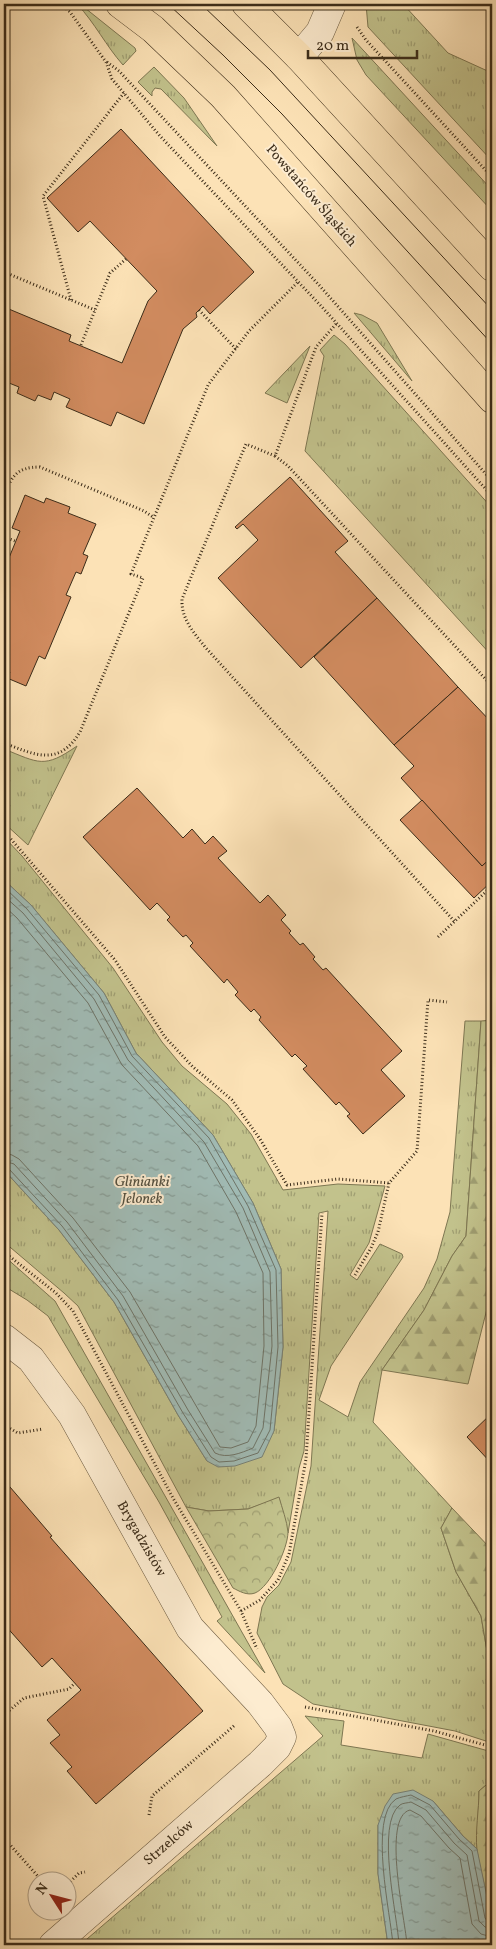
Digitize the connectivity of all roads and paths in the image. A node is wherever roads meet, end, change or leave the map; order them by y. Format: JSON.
{"nodes":[{"id":1,"x":61,"y":4,"type":"edge"},
{"id":2,"x":120,"y":4,"type":"edge"},
{"id":3,"x":246,"y":4,"type":"edge"},
{"id":4,"x":332,"y":4,"type":"edge"},
{"id":5,"x":354,"y":24,"type":"dead end"},
{"id":6,"x":299,"y":57,"type":"junction"},
{"id":7,"x":106,"y":62,"type":"junction"},
{"id":8,"x":124,"y":93,"type":"junction"},
{"id":9,"x":492,"y":176,"type":"edge"},
{"id":10,"x":126,"y":259,"type":"dead end"},
{"id":11,"x":492,"y":267,"type":"edge"},
{"id":12,"x":4,"y":272,"type":"edge"},
{"id":13,"x":298,"y":282,"type":"junction"},
{"id":14,"x":71,"y":300,"type":"junction"},
{"id":15,"x":95,"y":310,"type":"junction"},
{"id":16,"x":199,"y":310,"type":"dead end"},
{"id":17,"x":336,"y":324,"type":"junction"},
{"id":18,"x":81,"y":345,"type":"dead end"},
{"id":19,"x":236,"y":349,"type":"junction"},
{"id":20,"x":492,"y":399,"type":"edge"},
{"id":21,"x":275,"y":456,"type":"junction"},
{"id":22,"x":4,"y":465,"type":"edge"},
{"id":23,"x":492,"y":480,"type":"edge"},
{"id":24,"x":10,"y":482,"type":"junction"},
{"id":25,"x":4,"y":496,"type":"edge"},
{"id":26,"x":492,"y":496,"type":"edge"},
{"id":27,"x":153,"y":517,"type":"junction"},
{"id":28,"x":4,"y":537,"type":"edge"},
{"id":29,"x":15,"y":542,"type":"dead end"},
{"id":30,"x":492,"y":686,"type":"edge"},
{"id":31,"x":4,"y":743,"type":"edge"},
{"id":32,"x":4,"y":831,"type":"edge"},
{"id":33,"x":492,"y":886,"type":"edge"},
{"id":34,"x":455,"y":922,"type":"junction"},
{"id":35,"x":438,"y":937,"type":"dead end"},
{"id":36,"x":447,"y":1002,"type":"dead end"},
{"id":37,"x":389,"y":1183,"type":"junction"},
{"id":38,"x":322,"y":1213,"type":"dead end"},
{"id":39,"x":4,"y":1252,"type":"edge"},
{"id":40,"x":355,"y":1276,"type":"dead end"},
{"id":41,"x":4,"y":1338,"type":"edge"},
{"id":42,"x":4,"y":1426,"type":"edge"},
{"id":43,"x":44,"y":1429,"type":"dead end"},
{"id":44,"x":241,"y":1611,"type":"junction"},
{"id":45,"x":260,"y":1654,"type":"dead end"},
{"id":46,"x":75,"y":1683,"type":"dead end"},
{"id":47,"x":300,"y":1703,"type":"dead end"},
{"id":48,"x":4,"y":1715,"type":"edge"},
{"id":49,"x":241,"y":1719,"type":"dead end"},
{"id":50,"x":282,"y":1737,"type":"joint"},
{"id":51,"x":492,"y":1747,"type":"edge"},
{"id":52,"x":149,"y":1820,"type":"dead end"},
{"id":53,"x":4,"y":1838,"type":"edge"},
{"id":54,"x":87,"y":1871,"type":"dead end"},
{"id":55,"x":34,"y":1872,"type":"edge"},
{"id":56,"x":78,"y":1875,"type":"edge"},
{"id":57,"x":53,"y":1945,"type":"edge"}],
"edges":[{"from":1,"to":7,"type":"path"},
{"from":2,"to":20,"type":"main road","name":"Powstańców Śląskich"},
{"from":3,"to":6,"type":"main road"},
{"from":4,"to":6,"type":"street"},
{"from":5,"to":9,"type":"path"},
{"from":6,"to":11,"type":"main road"},
{"from":7,"to":8,"type":"path"},
{"from":7,"to":23,"type":"path"},
{"from":8,"to":13,"type":"path"},
{"from":8,"to":14,"type":"path"},
{"from":10,"to":15,"type":"path"},
{"from":12,"to":14,"type":"path"},
{"from":13,"to":17,"type":"path"},
{"from":13,"to":19,"type":"path"},
{"from":14,"to":15,"type":"path"},
{"from":15,"to":18,"type":"path"},
{"from":16,"to":19,"type":"path"},
{"from":17,"to":21,"type":"path"},
{"from":17,"to":26,"type":"path"},
{"from":19,"to":27,"type":"path"},
{"from":21,"to":30,"type":"path"},
{"from":21,"to":34,"type":"path"},
{"from":22,"to":24,"type":"path"},
{"from":24,"to":25,"type":"path"},
{"from":24,"to":27,"type":"path"},
{"from":27,"to":31,"type":"path"},
{"from":28,"to":29,"type":"path"},
{"from":32,"to":37,"type":"path"},
{"from":33,"to":34,"type":"path"},
{"from":34,"to":35,"type":"path"},
{"from":36,"to":37,"type":"path"},
{"from":37,"to":40,"type":"path"},
{"from":38,"to":44,"type":"path"},
{"from":39,"to":44,"type":"path"},
{"from":41,"to":50,"type":"street","name":"Brygadzistów"},
{"from":42,"to":43,"type":"path"},
{"from":44,"to":45,"type":"path"},
{"from":46,"to":48,"type":"path"},
{"from":47,"to":51,"type":"path"},
{"from":49,"to":52,"type":"path"},
{"from":50,"to":57,"type":"street","name":"Strzelców"},
{"from":53,"to":55,"type":"path"},
{"from":54,"to":56,"type":"path"}]}
